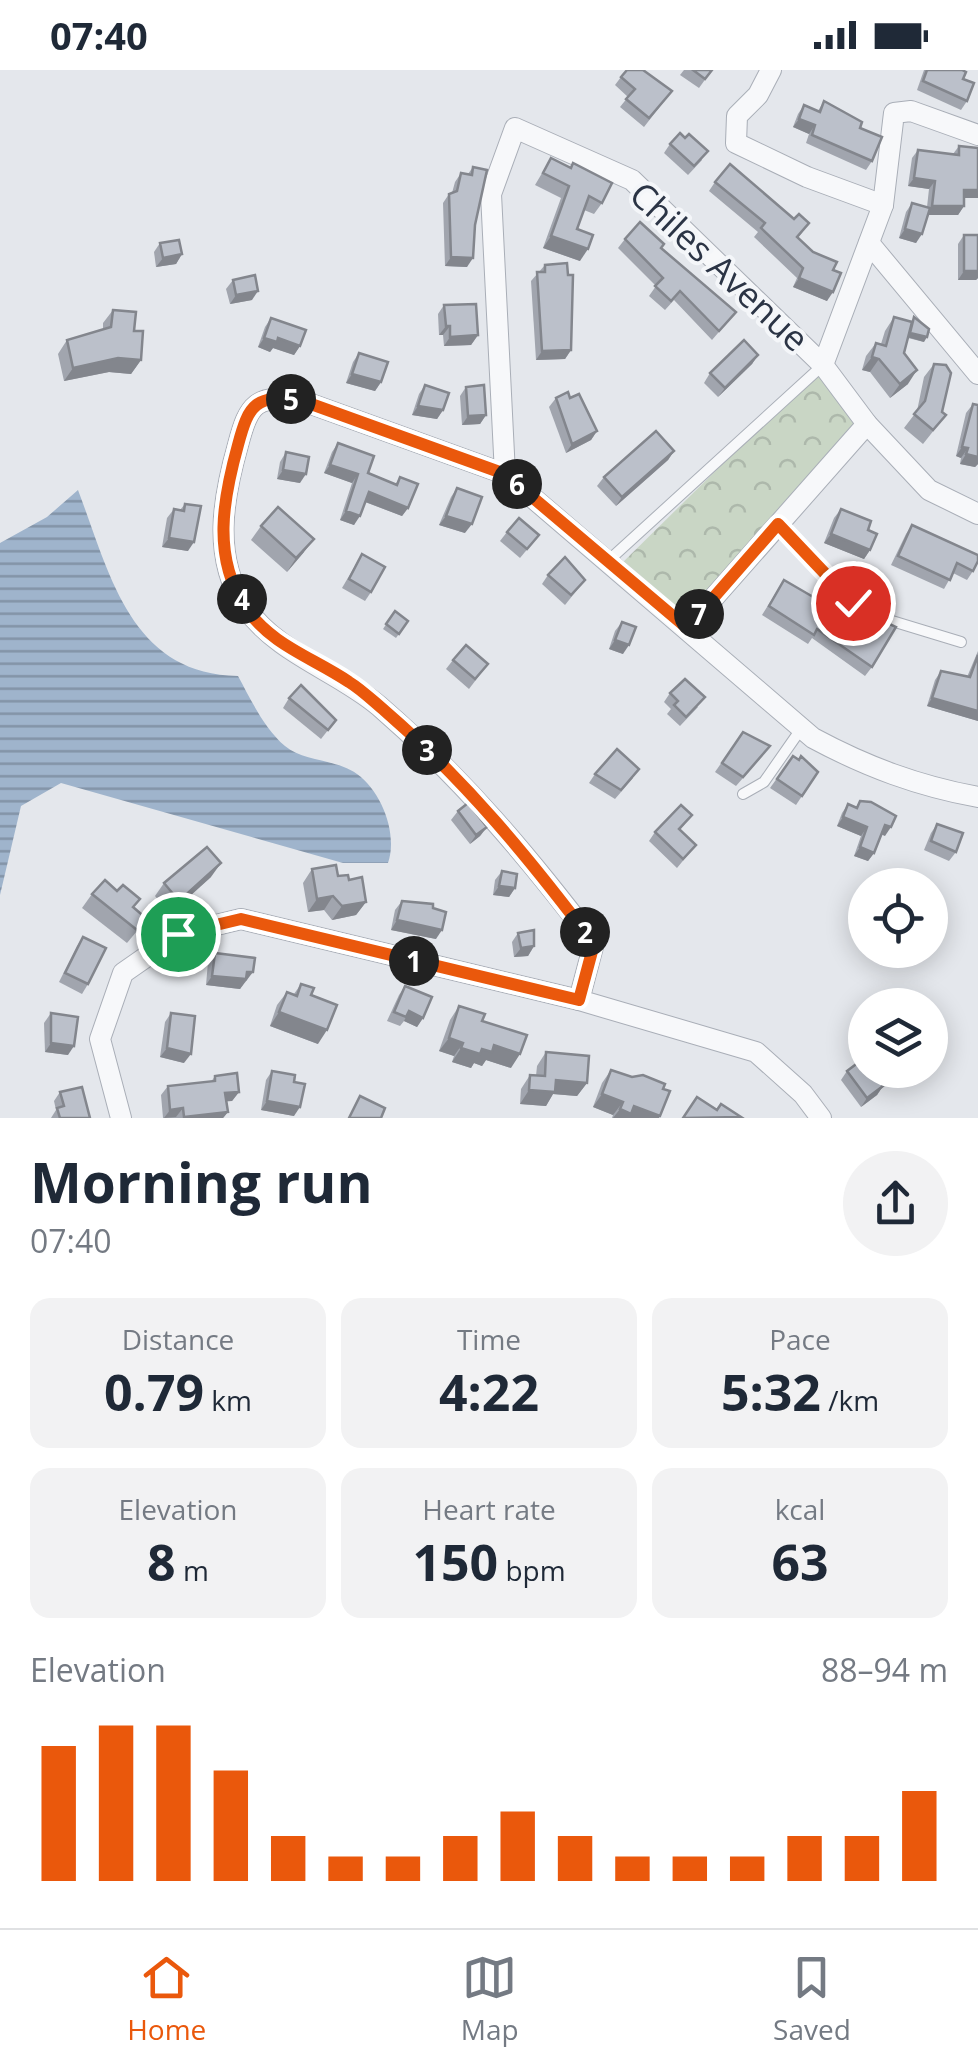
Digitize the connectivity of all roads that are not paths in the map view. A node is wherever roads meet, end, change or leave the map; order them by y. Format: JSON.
{"nodes":[{"id":1,"x":771,"y":70,"type":"edge"},
{"id":2,"x":978,"y":135,"type":"edge"},
{"id":3,"x":884,"y":205,"type":"junction"},
{"id":4,"x":869,"y":243,"type":"junction"},
{"id":5,"x":822,"y":366,"type":"junction"},
{"id":6,"x":978,"y":374,"type":"edge"},
{"id":7,"x":867,"y":424,"type":"junction"},
{"id":8,"x":505,"y":474,"type":"junction"},
{"id":9,"x":978,"y":514,"type":"edge"},
{"id":10,"x":778,"y":524,"type":"junction"},
{"id":11,"x":608,"y":562,"type":"junction"},
{"id":12,"x":687,"y":628,"type":"junction"},
{"id":13,"x":961,"y":642,"type":"dead end"},
{"id":14,"x":802,"y":728,"type":"junction"},
{"id":15,"x":743,"y":794,"type":"dead end"},
{"id":16,"x":978,"y":797,"type":"edge"},
{"id":17,"x":579,"y":1000,"type":"junction"},
{"id":18,"x":121,"y":1118,"type":"edge"},
{"id":19,"x":821,"y":1118,"type":"edge"}],
"edges":[{"from":1,"to":3,"type":"street"},
{"from":2,"to":3,"type":"street"},
{"from":3,"to":4,"type":"street"},
{"from":4,"to":5,"type":"street"},
{"from":4,"to":6,"type":"street"},
{"from":5,"to":7,"type":"street","name":"Chiles Avenue"},
{"from":5,"to":8,"type":"street","name":"Chiles Avenue"},
{"from":5,"to":11,"type":"lane"},
{"from":7,"to":9,"type":"street","name":"Chiles Avenue"},
{"from":7,"to":10,"type":"street"},
{"from":8,"to":11,"type":"street"},
{"from":8,"to":17,"type":"street"},
{"from":10,"to":12,"type":"street"},
{"from":10,"to":13,"type":"lane"},
{"from":11,"to":12,"type":"street"},
{"from":12,"to":14,"type":"street"},
{"from":14,"to":15,"type":"lane"},
{"from":14,"to":16,"type":"street"},
{"from":17,"to":18,"type":"street"},
{"from":17,"to":19,"type":"street"}]}
